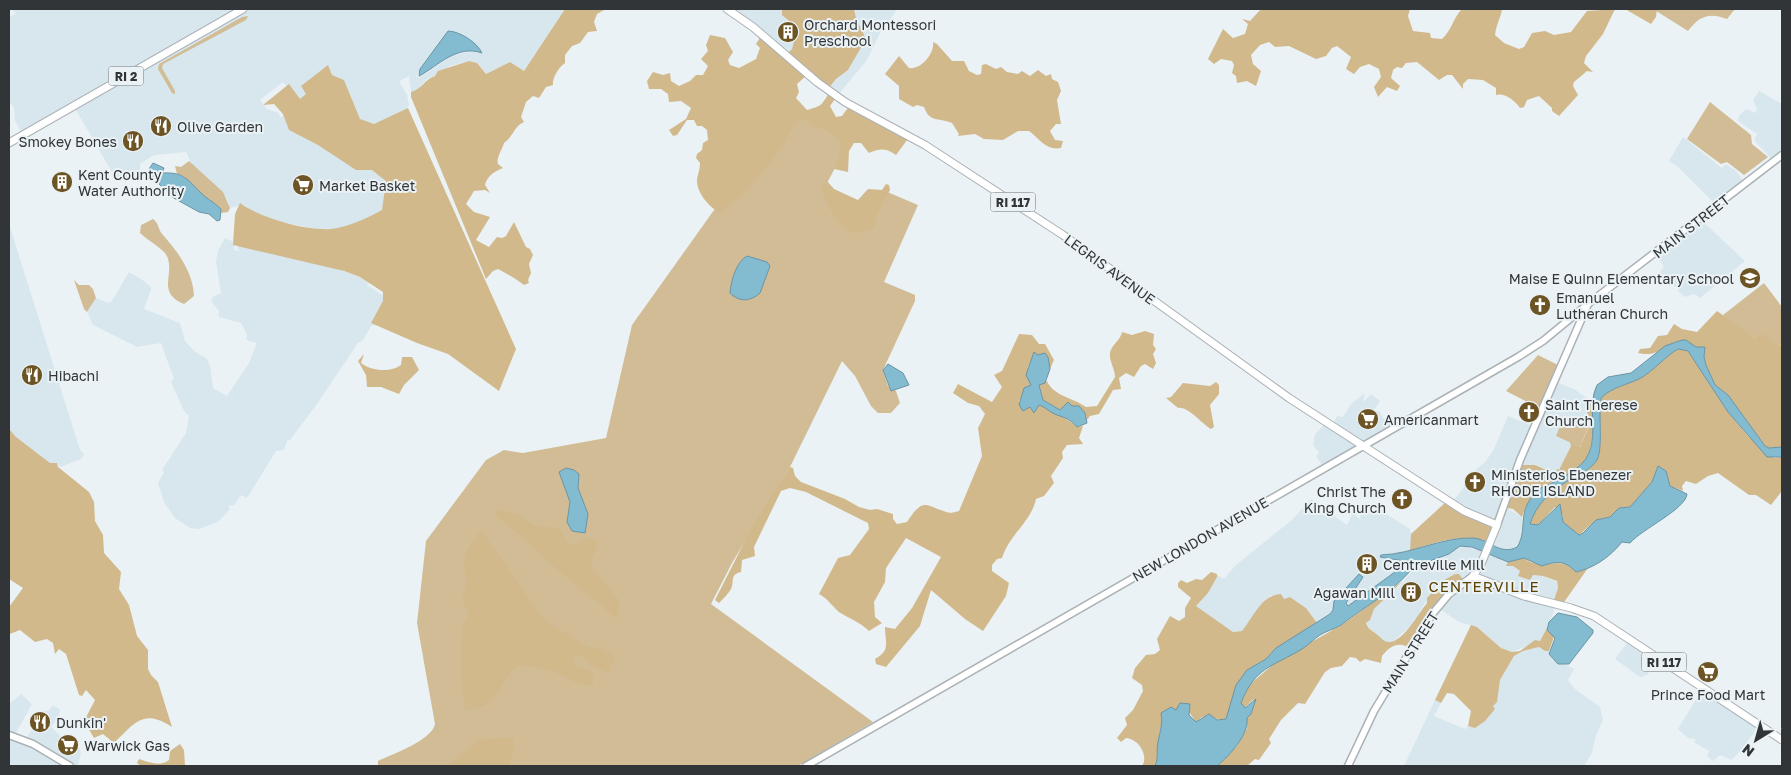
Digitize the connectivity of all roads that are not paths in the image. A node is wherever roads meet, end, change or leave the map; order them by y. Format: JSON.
{"nodes":[{"id":1,"x":243,"y":9,"type":"edge"},
{"id":2,"x":727,"y":9,"type":"edge"},
{"id":3,"x":9,"y":143,"type":"edge"},
{"id":4,"x":1782,"y":155,"type":"edge"},
{"id":5,"x":1588,"y":304,"type":"junction"},
{"id":6,"x":1362,"y":445,"type":"junction"},
{"id":7,"x":1497,"y":525,"type":"junction"},
{"id":8,"x":1483,"y":560,"type":"junction"},
{"id":9,"x":1473,"y":576,"type":"junction"},
{"id":10,"x":1495,"y":585,"type":"junction"},
{"id":11,"x":9,"y":734,"type":"edge"},
{"id":12,"x":1782,"y":740,"type":"edge"},
{"id":13,"x":70,"y":766,"type":"edge"},
{"id":14,"x":806,"y":766,"type":"edge"},
{"id":15,"x":1348,"y":766,"type":"edge"}],
"edges":[{"from":1,"to":3,"type":"main road","number":"RI 2"},
{"from":2,"to":6,"type":"main road","name":"LEGRIS AVENUE","number":"RI 117"},
{"from":4,"to":5,"type":"main road","name":"MAIN STREET"},
{"from":5,"to":6,"type":"main road","name":"NEW LONDON AVENUE"},
{"from":5,"to":7,"type":"main road","name":"MAIN STREET"},
{"from":6,"to":7,"type":"main road","name":"LEGRIS AVENUE","number":"RI 117"},
{"from":6,"to":14,"type":"main road","name":"NEW LONDON AVENUE"},
{"from":7,"to":8,"type":"main road","name":"MAIN STREET"},
{"from":8,"to":9,"type":"main road","name":"MAIN STREET"},
{"from":8,"to":10,"type":"main road"},
{"from":9,"to":10,"type":"main road","number":"RI 117"},
{"from":9,"to":15,"type":"main road","name":"MAIN STREET"},
{"from":10,"to":12,"type":"main road","number":"RI 117"},
{"from":11,"to":13,"type":"main road"}]}
